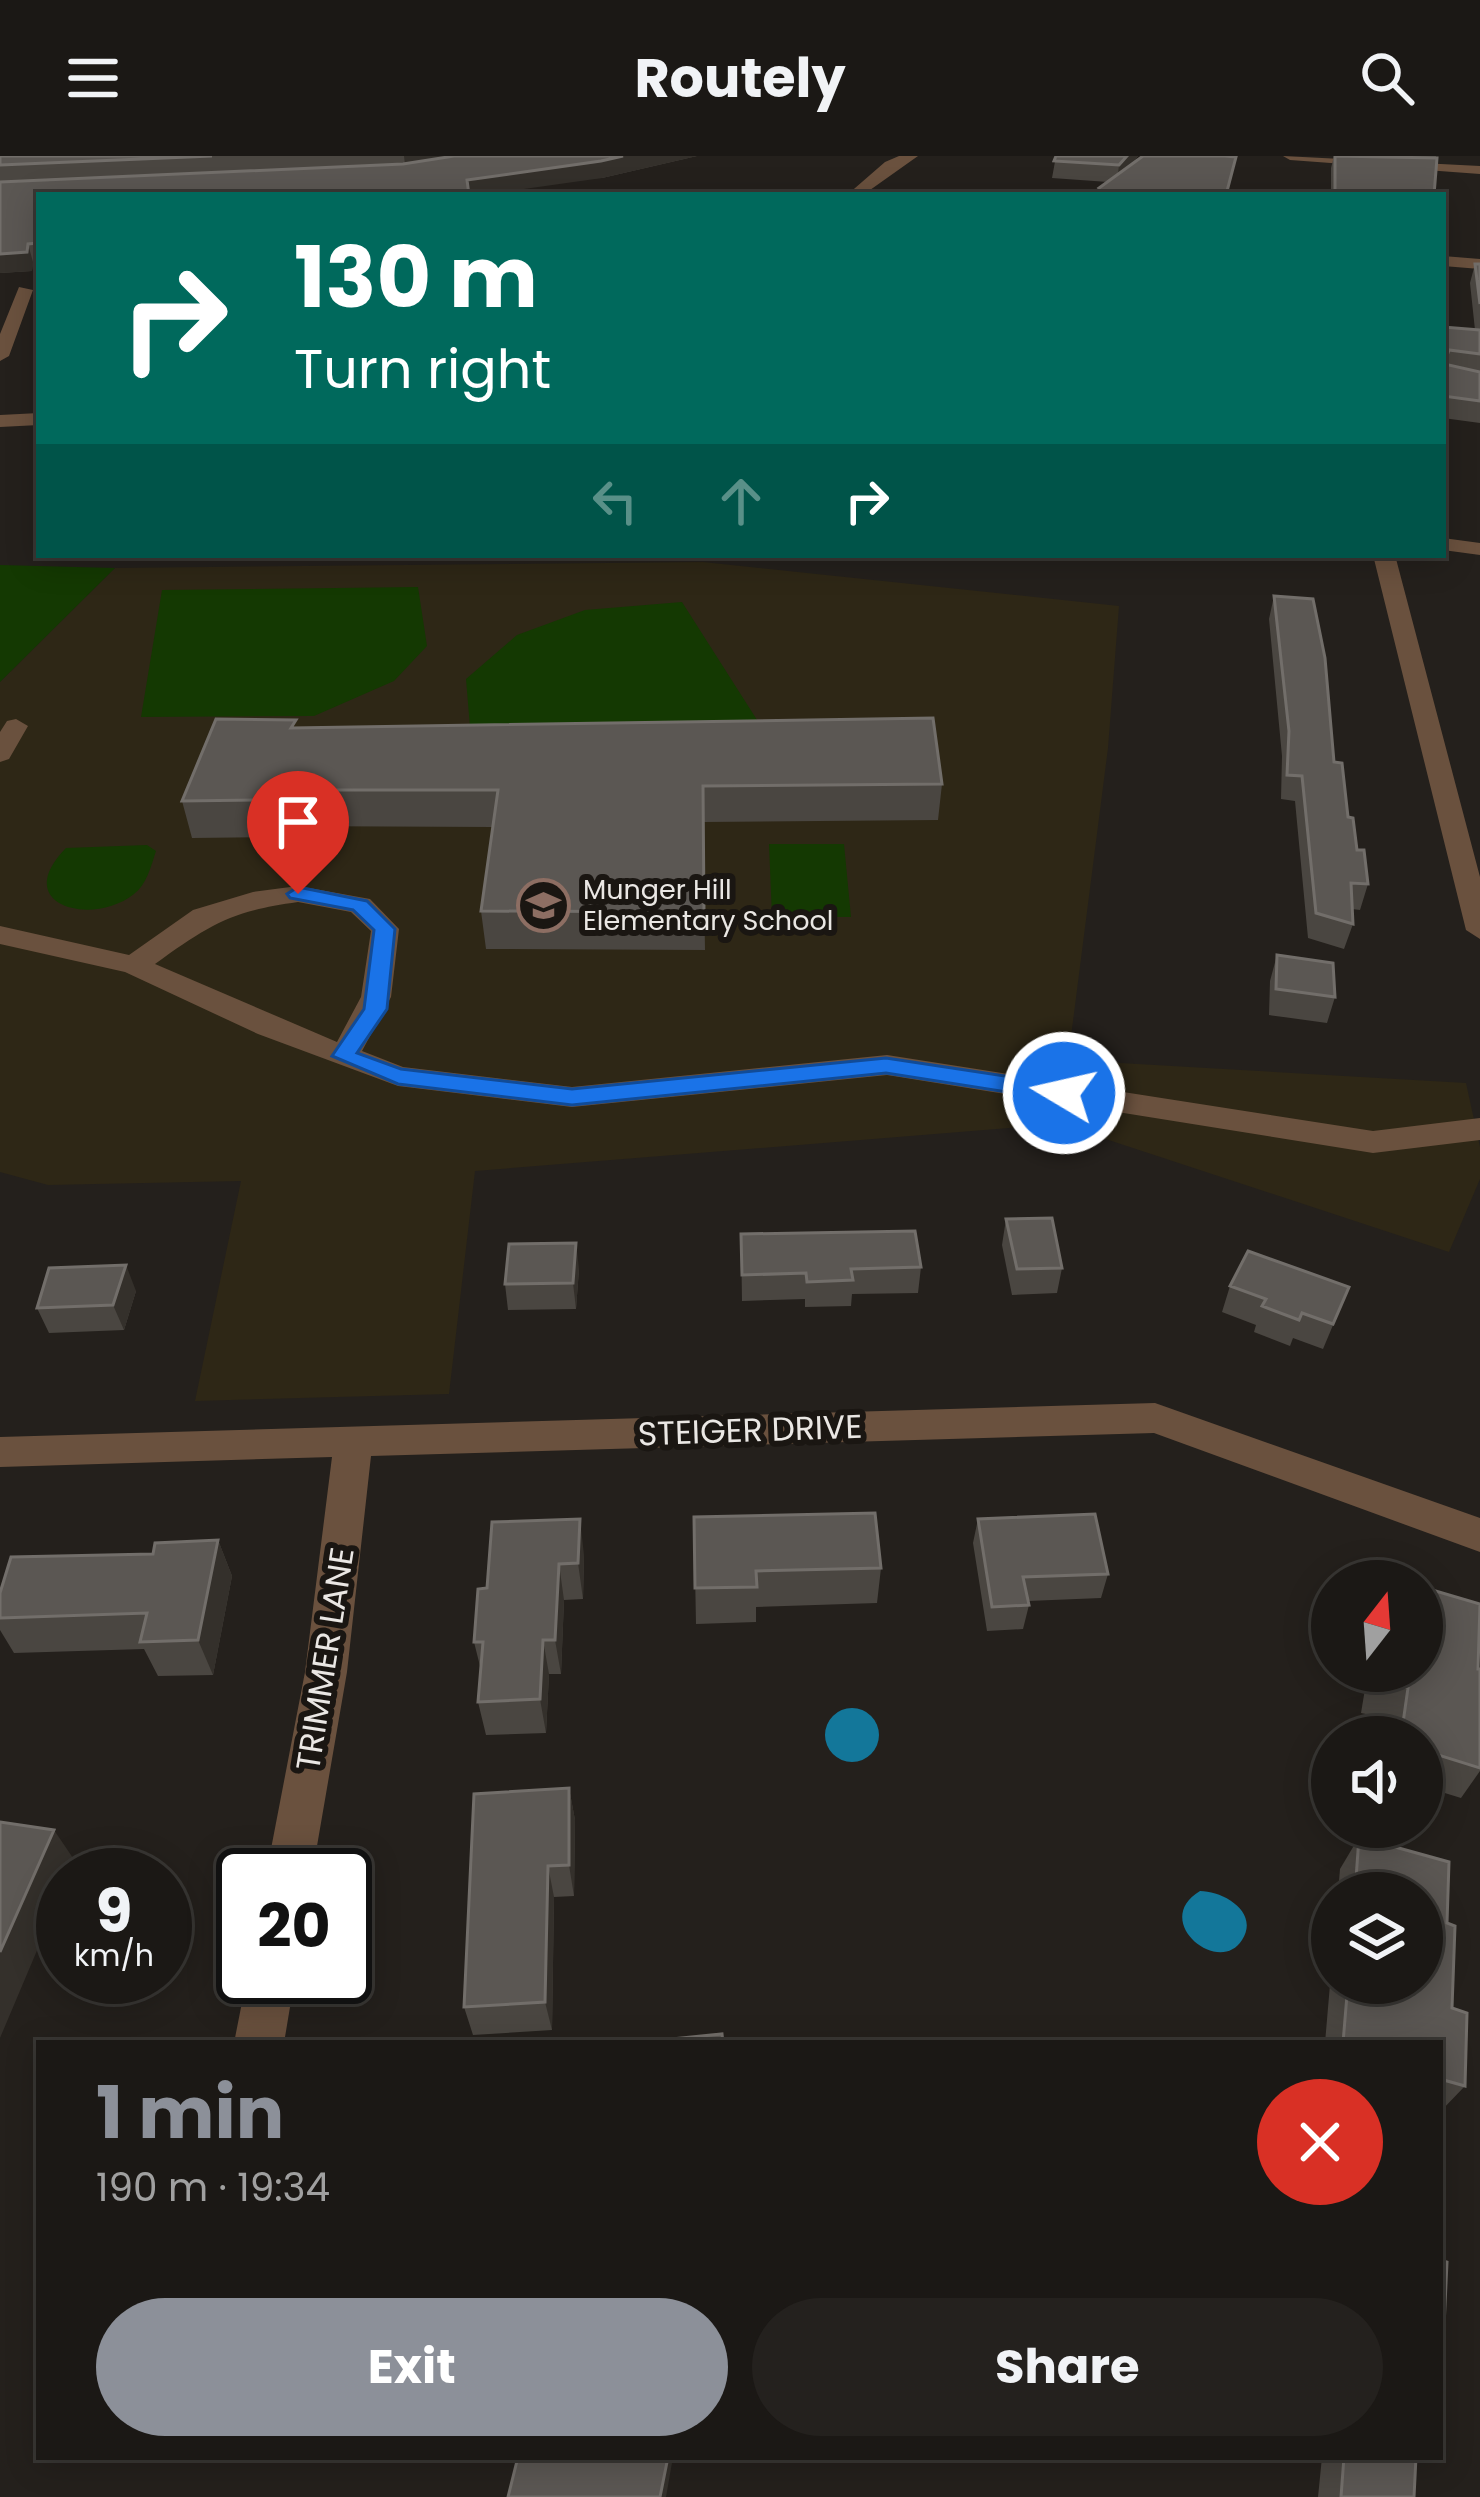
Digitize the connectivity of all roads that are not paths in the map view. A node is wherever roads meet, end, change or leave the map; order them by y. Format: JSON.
{"nodes":[{"id":1,"x":911,"y":156,"type":"edge"},
{"id":2,"x":1289,"y":156,"type":"edge"},
{"id":3,"x":1480,"y":170,"type":"edge"},
{"id":4,"x":858,"y":192,"type":"edge"},
{"id":5,"x":1446,"y":261,"type":"edge"},
{"id":6,"x":1480,"y":264,"type":"edge"},
{"id":7,"x":32,"y":290,"type":"edge"},
{"id":8,"x":0,"y":292,"type":"edge"},
{"id":9,"x":0,"y":356,"type":"edge"},
{"id":10,"x":36,"y":419,"type":"edge"},
{"id":11,"x":0,"y":422,"type":"edge"},
{"id":12,"x":1446,"y":544,"type":"edge"},
{"id":13,"x":1480,"y":548,"type":"edge"},
{"id":14,"x":1385,"y":558,"type":"edge"},
{"id":15,"x":16,"y":726,"type":"dead end"},
{"id":16,"x":0,"y":754,"type":"edge"},
{"id":17,"x":1480,"y":930,"type":"edge"},
{"id":18,"x":0,"y":935,"type":"edge"},
{"id":19,"x":134,"y":964,"type":"junction"},
{"id":20,"x":343,"y":1056,"type":"junction"},
{"id":21,"x":1480,"y":1129,"type":"edge"},
{"id":22,"x":353,"y":1442,"type":"junction"},
{"id":23,"x":0,"y":1452,"type":"edge"},
{"id":24,"x":1480,"y":1535,"type":"edge"},
{"id":25,"x":295,"y":1848,"type":"edge"},
{"id":26,"x":266,"y":2004,"type":"edge"},
{"id":27,"x":260,"y":2040,"type":"edge"}],
"edges":[{"from":1,"to":4,"type":"street"},
{"from":2,"to":3,"type":"street"},
{"from":5,"to":6,"type":"street"},
{"from":7,"to":8,"type":"street"},
{"from":7,"to":9,"type":"street"},
{"from":10,"to":11,"type":"street"},
{"from":12,"to":13,"type":"street"},
{"from":14,"to":17,"type":"street"},
{"from":15,"to":16,"type":"street"},
{"from":18,"to":19,"type":"street"},
{"from":19,"to":20,"type":"street"},
{"from":19,"to":20,"type":"street"},
{"from":20,"to":21,"type":"street"},
{"from":22,"to":23,"type":"street","name":"STEIGER DRIVE"},
{"from":22,"to":24,"type":"street","name":"STEIGER DRIVE"},
{"from":22,"to":25,"type":"street","name":"TRIMMER LANE"},
{"from":26,"to":27,"type":"street"}]}
